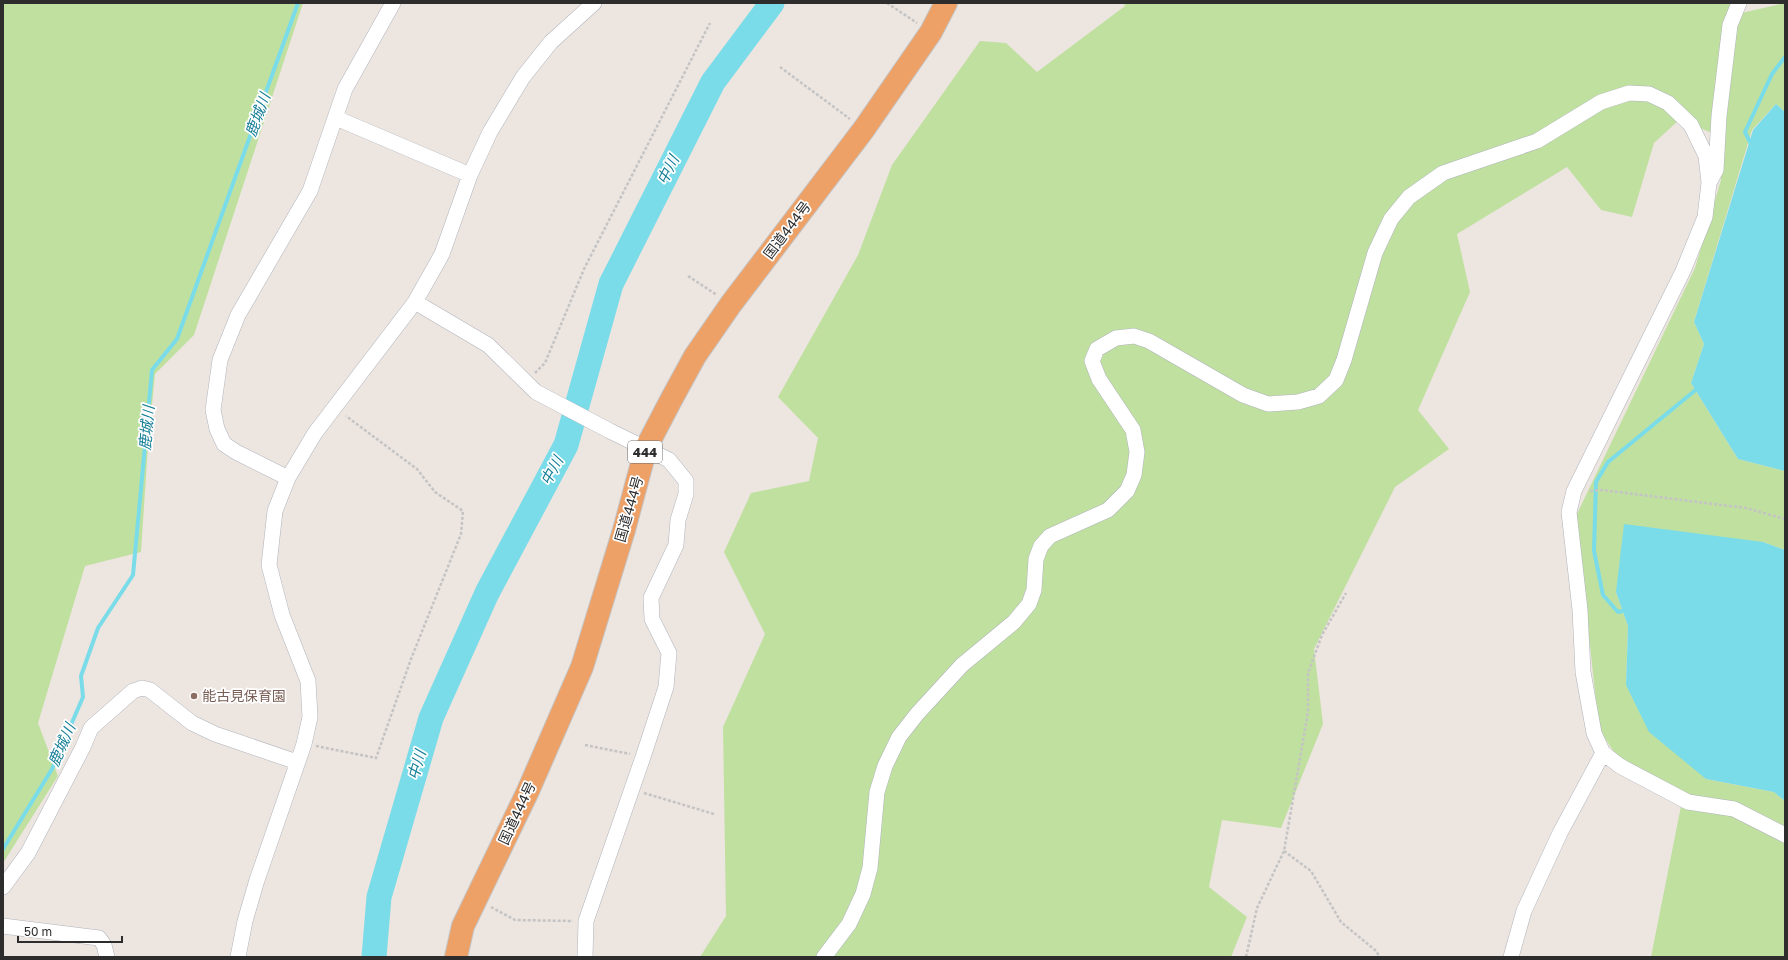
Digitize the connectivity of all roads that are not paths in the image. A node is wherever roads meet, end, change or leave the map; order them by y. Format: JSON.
{"nodes":[{"id":1,"x":393,"y":3,"type":"edge"},
{"id":2,"x":594,"y":3,"type":"edge"},
{"id":3,"x":946,"y":3,"type":"edge"},
{"id":4,"x":1739,"y":3,"type":"edge"},
{"id":5,"x":336,"y":118,"type":"junction"},
{"id":6,"x":470,"y":175,"type":"junction"},
{"id":7,"x":1709,"y":183,"type":"junction"},
{"id":8,"x":415,"y":302,"type":"junction"},
{"id":9,"x":646,"y":448,"type":"junction"},
{"id":10,"x":288,"y":478,"type":"junction"},
{"id":11,"x":1603,"y":753,"type":"junction"},
{"id":12,"x":297,"y":762,"type":"junction"},
{"id":13,"x":1785,"y":835,"type":"edge"},
{"id":14,"x":3,"y":887,"type":"edge"},
{"id":15,"x":3,"y":926,"type":"edge"},
{"id":16,"x":106,"y":957,"type":"edge"},
{"id":17,"x":238,"y":957,"type":"edge"},
{"id":18,"x":456,"y":957,"type":"edge"},
{"id":19,"x":585,"y":957,"type":"edge"},
{"id":20,"x":824,"y":957,"type":"edge"},
{"id":21,"x":1511,"y":957,"type":"edge"}],
"edges":[{"from":1,"to":5,"type":"street"},
{"from":2,"to":6,"type":"street"},
{"from":3,"to":9,"type":"highway","name":"国道444号","number":"444"},
{"from":4,"to":7,"type":"street"},
{"from":5,"to":6,"type":"street"},
{"from":5,"to":10,"type":"street"},
{"from":6,"to":8,"type":"street"},
{"from":7,"to":11,"type":"street"},
{"from":7,"to":20,"type":"street"},
{"from":8,"to":9,"type":"street"},
{"from":8,"to":10,"type":"street"},
{"from":9,"to":18,"type":"highway","name":"国道444号","number":"444"},
{"from":9,"to":19,"type":"street"},
{"from":10,"to":12,"type":"street"},
{"from":11,"to":13,"type":"street"},
{"from":11,"to":21,"type":"street"},
{"from":12,"to":14,"type":"street"},
{"from":12,"to":17,"type":"street"},
{"from":15,"to":16,"type":"street"}]}
